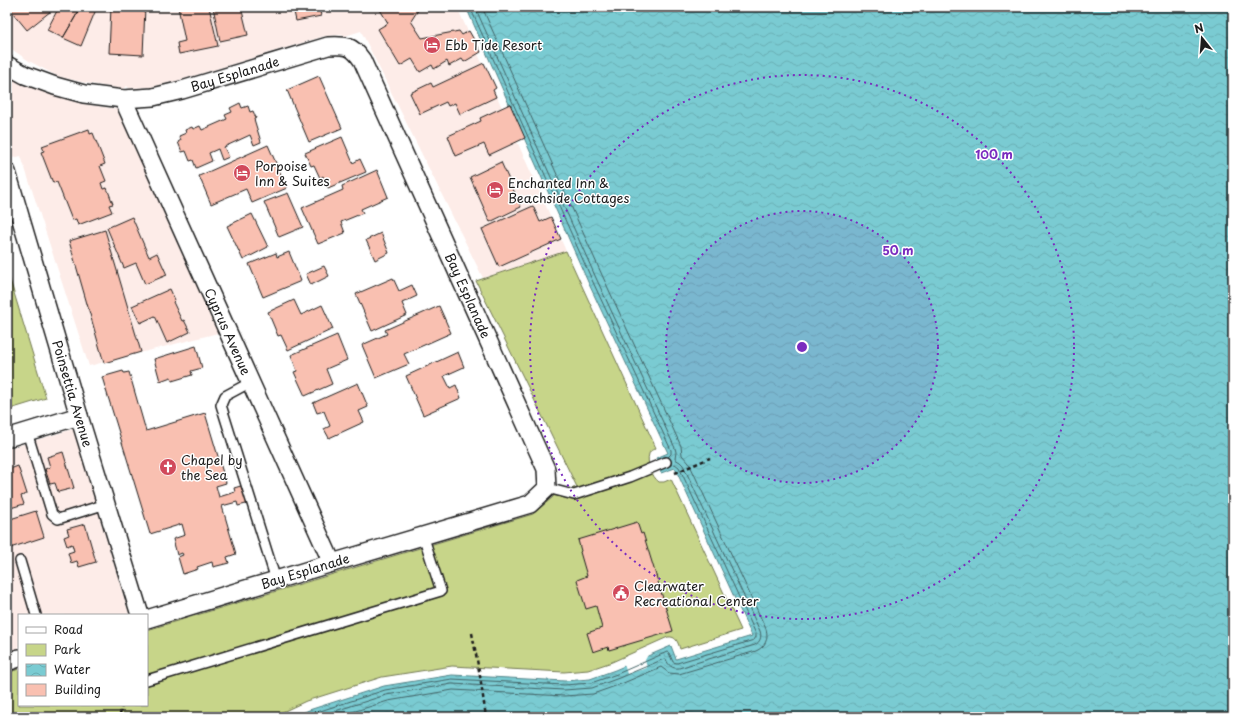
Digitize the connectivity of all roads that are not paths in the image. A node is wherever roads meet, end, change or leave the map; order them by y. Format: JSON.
{"nodes":[{"id":1,"x":7,"y":65,"type":"edge"},
{"id":2,"x":124,"y":100,"type":"junction"},
{"id":3,"x":7,"y":172,"type":"edge"},
{"id":4,"x":251,"y":382,"type":"junction"},
{"id":5,"x":79,"y":416,"type":"junction"},
{"id":6,"x":26,"y":432,"type":"junction"},
{"id":7,"x":7,"y":438,"type":"edge"},
{"id":8,"x":666,"y":462,"type":"dead end"},
{"id":9,"x":547,"y":488,"type":"junction"},
{"id":10,"x":106,"y":504,"type":"junction"},
{"id":11,"x":423,"y":535,"type":"junction"},
{"id":12,"x":20,"y":561,"type":"dead end"},
{"id":13,"x":332,"y":563,"type":"junction"},
{"id":14,"x":276,"y":580,"type":"junction"},
{"id":15,"x":36,"y":614,"type":"edge"},
{"id":16,"x":140,"y":614,"type":"edge"},
{"id":17,"x":148,"y":619,"type":"edge"},
{"id":18,"x":18,"y":658,"type":"edge"},
{"id":19,"x":7,"y":662,"type":"edge"},
{"id":20,"x":148,"y":680,"type":"edge"}],
"edges":[{"from":1,"to":2,"type":"street","name":"Bay Esplanade"},
{"from":2,"to":4,"type":"street","name":"Cyprus Avenue"},
{"from":2,"to":9,"type":"street","name":"Bay Esplanade"},
{"from":3,"to":5,"type":"street","name":"Poinsettia Avenue"},
{"from":4,"to":13,"type":"street","name":"Cyprus Avenue"},
{"from":4,"to":14,"type":"lane"},
{"from":5,"to":6,"type":"street"},
{"from":5,"to":10,"type":"street","name":"Poinsettia Avenue"},
{"from":6,"to":7,"type":"street"},
{"from":6,"to":10,"type":"lane"},
{"from":8,"to":9,"type":"lane"},
{"from":9,"to":11,"type":"street","name":"Bay Esplanade"},
{"from":10,"to":16,"type":"street","name":"Poinsettia Avenue"},
{"from":11,"to":13,"type":"street","name":"Bay Esplanade"},
{"from":11,"to":20,"type":"lane"},
{"from":12,"to":15,"type":"lane"},
{"from":13,"to":14,"type":"street","name":"Bay Esplanade"},
{"from":14,"to":17,"type":"street","name":"Bay Esplanade"},
{"from":18,"to":19,"type":"street"}]}
